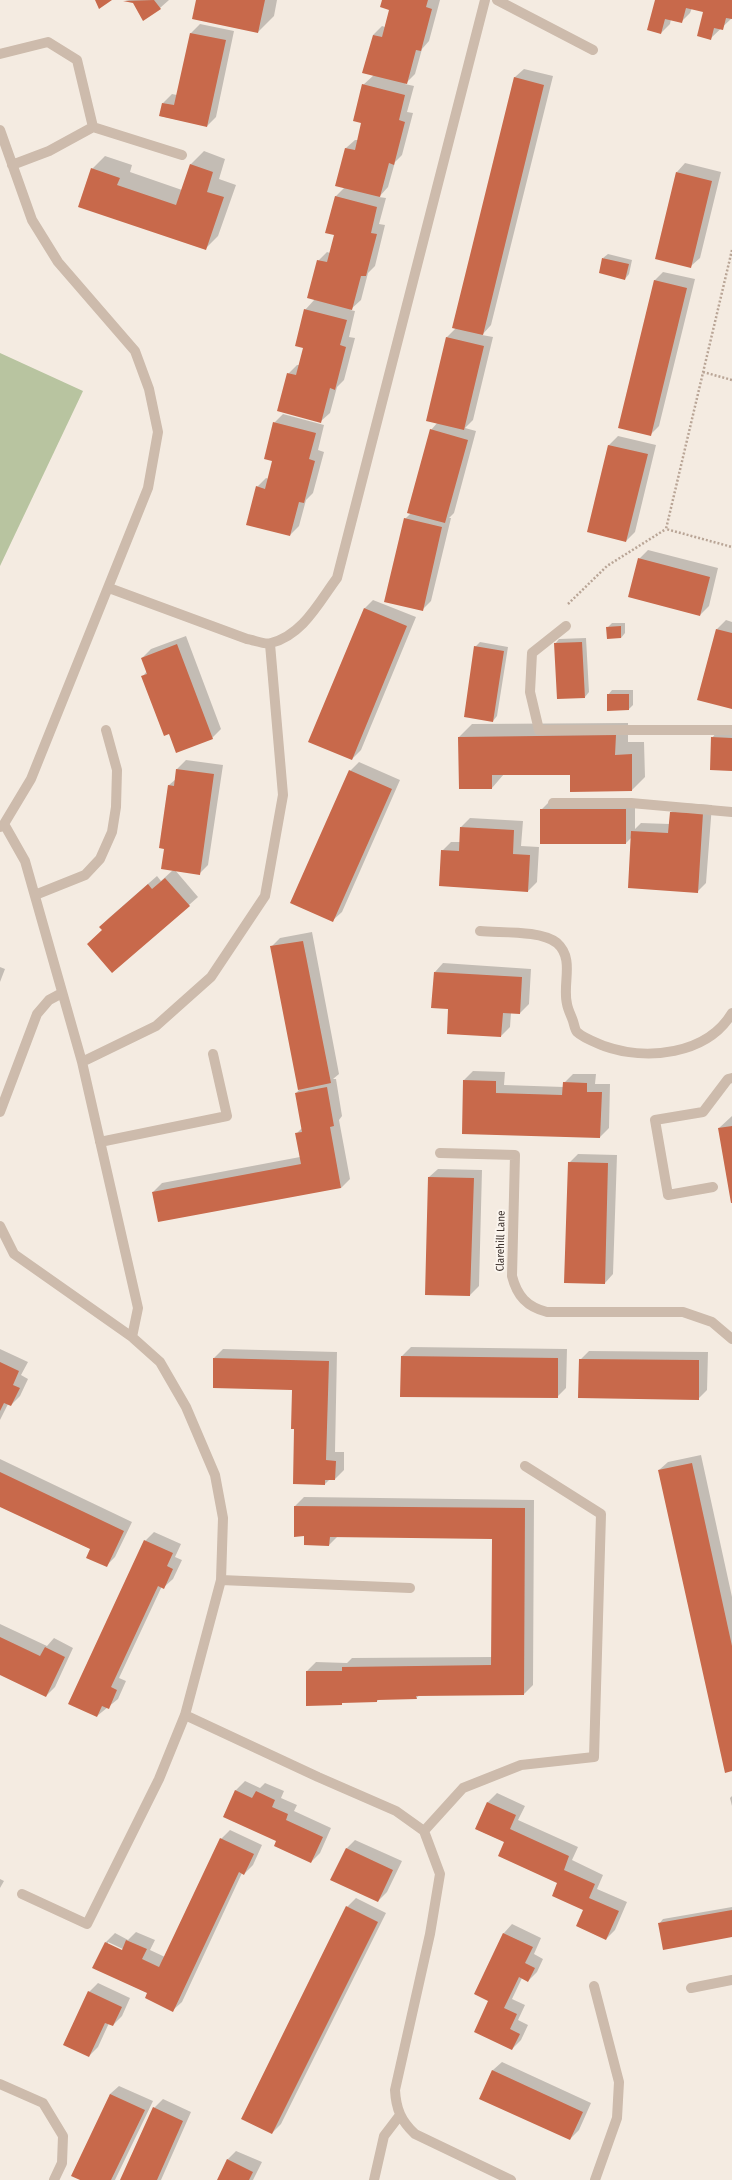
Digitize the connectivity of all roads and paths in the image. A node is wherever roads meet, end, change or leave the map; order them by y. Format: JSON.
{"nodes":[{"id":1,"x":485,"y":0,"type":"edge"},
{"id":2,"x":498,"y":0,"type":"edge"},
{"id":3,"x":593,"y":50,"type":"dead end"},
{"id":4,"x":0,"y":54,"type":"edge"},
{"id":5,"x":93,"y":127,"type":"junction"},
{"id":6,"x":0,"y":130,"type":"edge"},
{"id":7,"x":182,"y":155,"type":"dead end"},
{"id":8,"x":12,"y":165,"type":"junction"},
{"id":9,"x":732,"y":250,"type":"edge"},
{"id":10,"x":703,"y":372,"type":"junction"},
{"id":11,"x":732,"y":380,"type":"edge"},
{"id":12,"x":666,"y":529,"type":"junction"},
{"id":13,"x":732,"y":547,"type":"edge"},
{"id":14,"x":109,"y":588,"type":"junction"},
{"id":15,"x":563,"y":608,"type":"dead end"},
{"id":16,"x":566,"y":626,"type":"dead end"},
{"id":17,"x":270,"y":644,"type":"junction"},
{"id":18,"x":106,"y":730,"type":"dead end"},
{"id":19,"x":732,"y":730,"type":"edge"},
{"id":20,"x":553,"y":803,"type":"dead end"},
{"id":21,"x":732,"y":812,"type":"edge"},
{"id":22,"x":2,"y":826,"type":"edge"},
{"id":23,"x":35,"y":895,"type":"junction"},
{"id":24,"x":480,"y":932,"type":"dead end"},
{"id":25,"x":62,"y":992,"type":"junction"},
{"id":26,"x":732,"y":1013,"type":"edge"},
{"id":27,"x":213,"y":1054,"type":"dead end"},
{"id":28,"x":82,"y":1062,"type":"junction"},
{"id":29,"x":732,"y":1078,"type":"edge"},
{"id":30,"x":0,"y":1112,"type":"edge"},
{"id":31,"x":100,"y":1142,"type":"junction"},
{"id":32,"x":440,"y":1153,"type":"dead end"},
{"id":33,"x":713,"y":1187,"type":"dead end"},
{"id":34,"x":0,"y":1226,"type":"edge"},
{"id":35,"x":132,"y":1337,"type":"junction"},
{"id":36,"x":732,"y":1339,"type":"edge"},
{"id":37,"x":525,"y":1466,"type":"dead end"},
{"id":38,"x":221,"y":1580,"type":"junction"},
{"id":39,"x":410,"y":1588,"type":"dead end"},
{"id":40,"x":185,"y":1715,"type":"junction"},
{"id":41,"x":424,"y":1831,"type":"junction"},
{"id":42,"x":22,"y":1894,"type":"dead end"},
{"id":43,"x":732,"y":1980,"type":"edge"},
{"id":44,"x":594,"y":1986,"type":"dead end"},
{"id":45,"x":691,"y":1988,"type":"dead end"},
{"id":46,"x":0,"y":2084,"type":"edge"},
{"id":47,"x":400,"y":2115,"type":"junction"},
{"id":48,"x":496,"y":2177,"type":"edge"},
{"id":49,"x":54,"y":2180,"type":"edge"},
{"id":50,"x":374,"y":2180,"type":"edge"},
{"id":51,"x":511,"y":2180,"type":"edge"},
{"id":52,"x":595,"y":2180,"type":"edge"}],
"edges":[{"from":1,"to":17,"type":"street"},
{"from":2,"to":3,"type":"street"},
{"from":4,"to":5,"type":"street"},
{"from":5,"to":7,"type":"street"},
{"from":5,"to":8,"type":"street"},
{"from":6,"to":8,"type":"street"},
{"from":8,"to":14,"type":"street"},
{"from":9,"to":10,"type":"path"},
{"from":10,"to":11,"type":"path"},
{"from":10,"to":12,"type":"path"},
{"from":12,"to":13,"type":"path"},
{"from":12,"to":15,"type":"path"},
{"from":14,"to":17,"type":"street"},
{"from":14,"to":22,"type":"street"},
{"from":16,"to":19,"type":"street"},
{"from":17,"to":28,"type":"street"},
{"from":18,"to":23,"type":"street"},
{"from":20,"to":21,"type":"street"},
{"from":22,"to":23,"type":"street"},
{"from":23,"to":25,"type":"street"},
{"from":24,"to":26,"type":"street"},
{"from":25,"to":28,"type":"street"},
{"from":25,"to":30,"type":"street"},
{"from":27,"to":31,"type":"street"},
{"from":28,"to":31,"type":"street"},
{"from":29,"to":33,"type":"street"},
{"from":31,"to":35,"type":"street"},
{"from":32,"to":36,"type":"street","name":"Clarehill Lane"},
{"from":34,"to":35,"type":"street"},
{"from":35,"to":38,"type":"street"},
{"from":37,"to":41,"type":"street"},
{"from":38,"to":39,"type":"street"},
{"from":38,"to":40,"type":"street"},
{"from":40,"to":41,"type":"street"},
{"from":40,"to":42,"type":"street"},
{"from":41,"to":47,"type":"street"},
{"from":43,"to":45,"type":"street"},
{"from":44,"to":52,"type":"street"},
{"from":46,"to":49,"type":"street"},
{"from":47,"to":48,"type":"street"},
{"from":47,"to":50,"type":"street"},
{"from":48,"to":51,"type":"street"}]}
